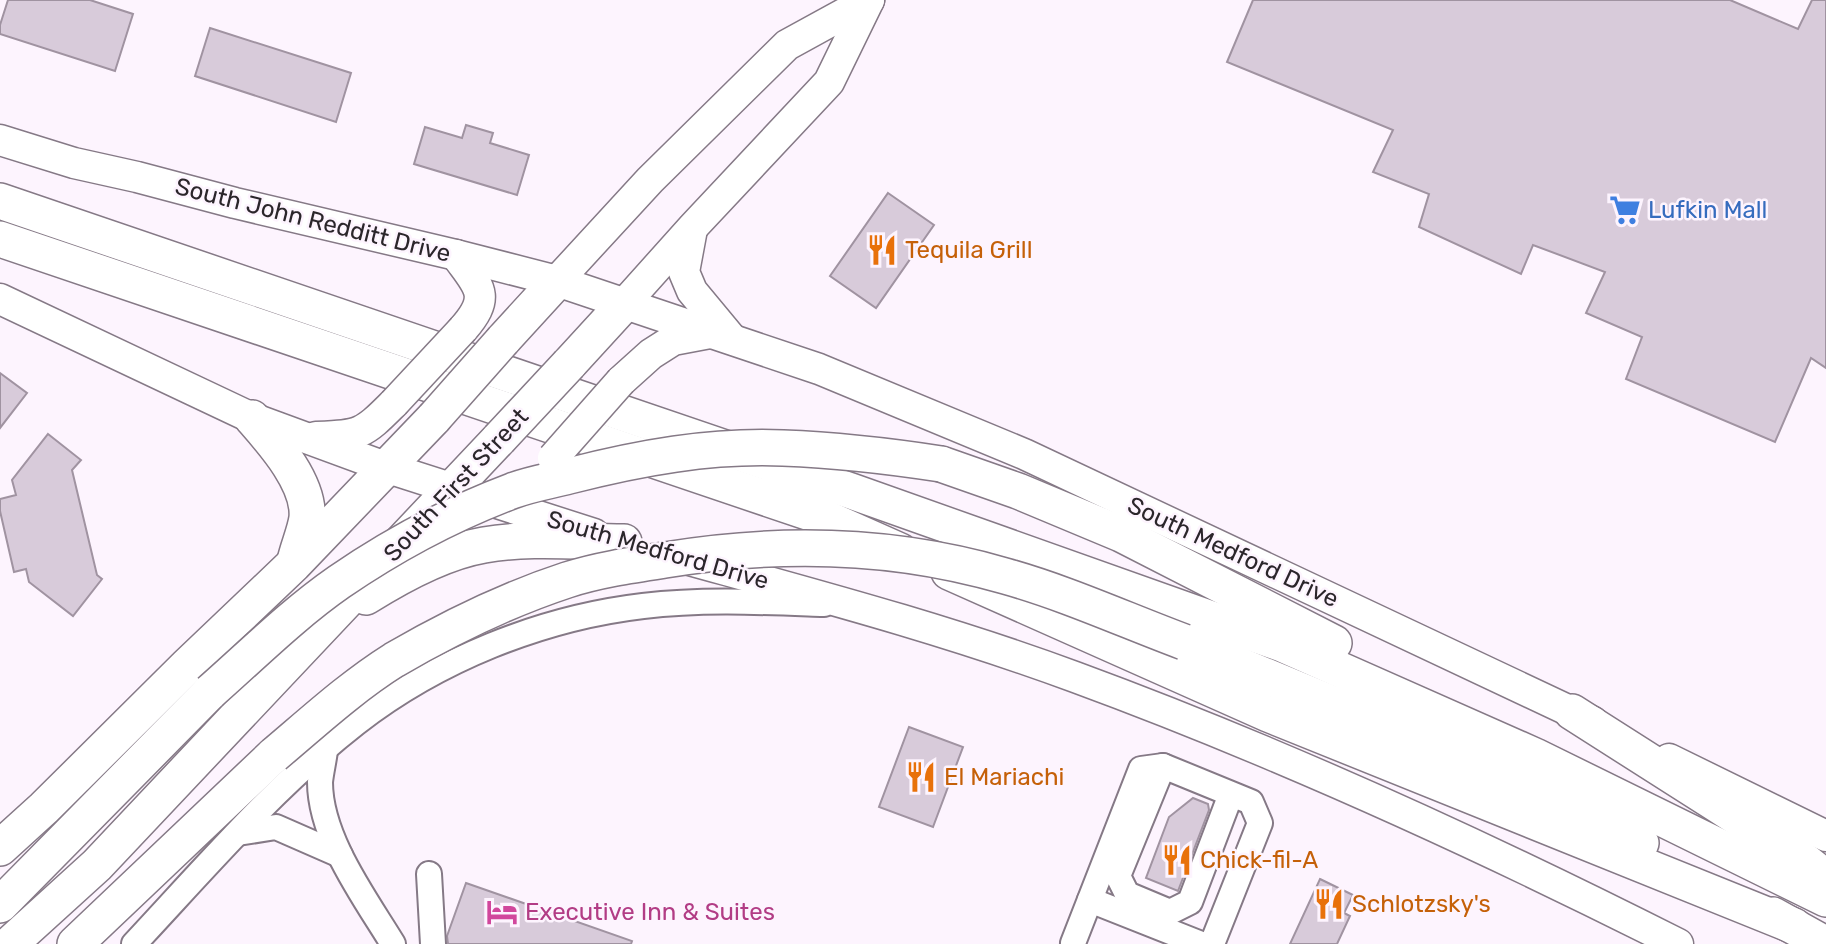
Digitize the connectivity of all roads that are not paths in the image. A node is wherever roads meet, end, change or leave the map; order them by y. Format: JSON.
{"nodes":[{"id":1,"x":869,"y":0,"type":"edge"},
{"id":2,"x":0,"y":140,"type":"edge"},
{"id":3,"x":0,"y":201,"type":"edge"},
{"id":4,"x":693,"y":226,"type":"junction"},
{"id":5,"x":0,"y":239,"type":"edge"},
{"id":6,"x":456,"y":255,"type":"junction"},
{"id":7,"x":557,"y":281,"type":"junction"},
{"id":8,"x":0,"y":299,"type":"edge"},
{"id":9,"x":624,"y":304,"type":"junction"},
{"id":10,"x":723,"y":335,"type":"junction"},
{"id":11,"x":252,"y":418,"type":"junction"},
{"id":12,"x":309,"y":437,"type":"junction"},
{"id":13,"x":388,"y":468,"type":"junction"},
{"id":14,"x":453,"y":490,"type":"junction"},
{"id":15,"x":538,"y":516,"type":"junction"},
{"id":16,"x":624,"y":542,"type":"junction"},
{"id":17,"x":294,"y":564,"type":"junction"},
{"id":18,"x":857,"y":606,"type":"junction"},
{"id":19,"x":333,"y":617,"type":"junction"},
{"id":20,"x":1572,"y":712,"type":"junction"},
{"id":21,"x":325,"y":750,"type":"junction"},
{"id":22,"x":1535,"y":756,"type":"junction"},
{"id":23,"x":1163,"y":766,"type":"junction"},
{"id":24,"x":1231,"y":794,"type":"junction"},
{"id":25,"x":238,"y":833,"type":"junction"},
{"id":26,"x":1826,"y":836,"type":"edge"},
{"id":27,"x":0,"y":848,"type":"edge"},
{"id":28,"x":340,"y":855,"type":"junction"},
{"id":29,"x":429,"y":874,"type":"dead end"},
{"id":30,"x":1826,"y":878,"type":"edge"},
{"id":31,"x":1826,"y":899,"type":"edge"},
{"id":32,"x":1090,"y":900,"type":"junction"},
{"id":33,"x":0,"y":905,"type":"edge"},
{"id":34,"x":1794,"y":926,"type":"junction"},
{"id":35,"x":1073,"y":943,"type":"edge"},
{"id":36,"x":10,"y":944,"type":"edge"},
{"id":37,"x":75,"y":944,"type":"edge"},
{"id":38,"x":134,"y":944,"type":"edge"},
{"id":39,"x":393,"y":944,"type":"edge"},
{"id":40,"x":433,"y":944,"type":"edge"},
{"id":41,"x":1201,"y":944,"type":"edge"},
{"id":42,"x":1212,"y":944,"type":"edge"},
{"id":43,"x":1678,"y":944,"type":"edge"},
{"id":44,"x":1825,"y":944,"type":"edge"}],
"edges":[{"from":1,"to":4,"type":"main road","name":"South First Street"},
{"from":1,"to":7,"type":"main road","name":"South First Street"},
{"from":2,"to":6,"type":"main road","name":"South John Redditt Drive"},
{"from":3,"to":22,"type":"highway"},
{"from":4,"to":9,"type":"main road","name":"South First Street"},
{"from":4,"to":10,"type":"main road"},
{"from":5,"to":34,"type":"highway"},
{"from":6,"to":7,"type":"main road","name":"South John Redditt Drive"},
{"from":6,"to":12,"type":"main road","bridge":true},
{"from":7,"to":9,"type":"main road","name":"South John Redditt Drive"},
{"from":7,"to":13,"type":"highway","name":"South First Street","bridge":true},
{"from":8,"to":11,"type":"main road"},
{"from":9,"to":10,"type":"main road","name":"South Medford Drive"},
{"from":9,"to":14,"type":"highway","name":"South First Street","bridge":true},
{"from":10,"to":15,"type":"main road","bridge":true},
{"from":10,"to":20,"type":"main road","name":"South Medford Drive"},
{"from":11,"to":12,"type":"main road"},
{"from":11,"to":17,"type":"highway"},
{"from":12,"to":13,"type":"main road"},
{"from":13,"to":14,"type":"main road"},
{"from":13,"to":17,"type":"highway","name":"South First Street"},
{"from":14,"to":15,"type":"main road","name":"South Medford Drive"},
{"from":14,"to":19,"type":"highway","name":"South First Street"},
{"from":15,"to":16,"type":"main road","name":"South Medford Drive"},
{"from":16,"to":18,"type":"main road","name":"South Medford Drive"},
{"from":16,"to":19,"type":"highway"},
{"from":17,"to":27,"type":"highway","name":"South First Street"},
{"from":18,"to":21,"type":"street"},
{"from":18,"to":43,"type":"main road","name":"South Medford Drive"},
{"from":19,"to":36,"type":"highway","name":"South First Street"},
{"from":20,"to":26,"type":"main road","name":"South Medford Drive"},
{"from":20,"to":30,"type":"highway"},
{"from":21,"to":25,"type":"street"},
{"from":21,"to":28,"type":"street"},
{"from":22,"to":31,"type":"highway"},
{"from":22,"to":33,"type":"highway","bridge":true},
{"from":23,"to":24,"type":"street"},
{"from":23,"to":24,"type":"street"},
{"from":23,"to":32,"type":"street"},
{"from":24,"to":42,"type":"street"},
{"from":25,"to":28,"type":"street"},
{"from":25,"to":38,"type":"street"},
{"from":28,"to":39,"type":"street"},
{"from":29,"to":40,"type":"street"},
{"from":32,"to":35,"type":"street"},
{"from":32,"to":41,"type":"street"},
{"from":34,"to":37,"type":"highway","bridge":true},
{"from":34,"to":44,"type":"highway"}]}
